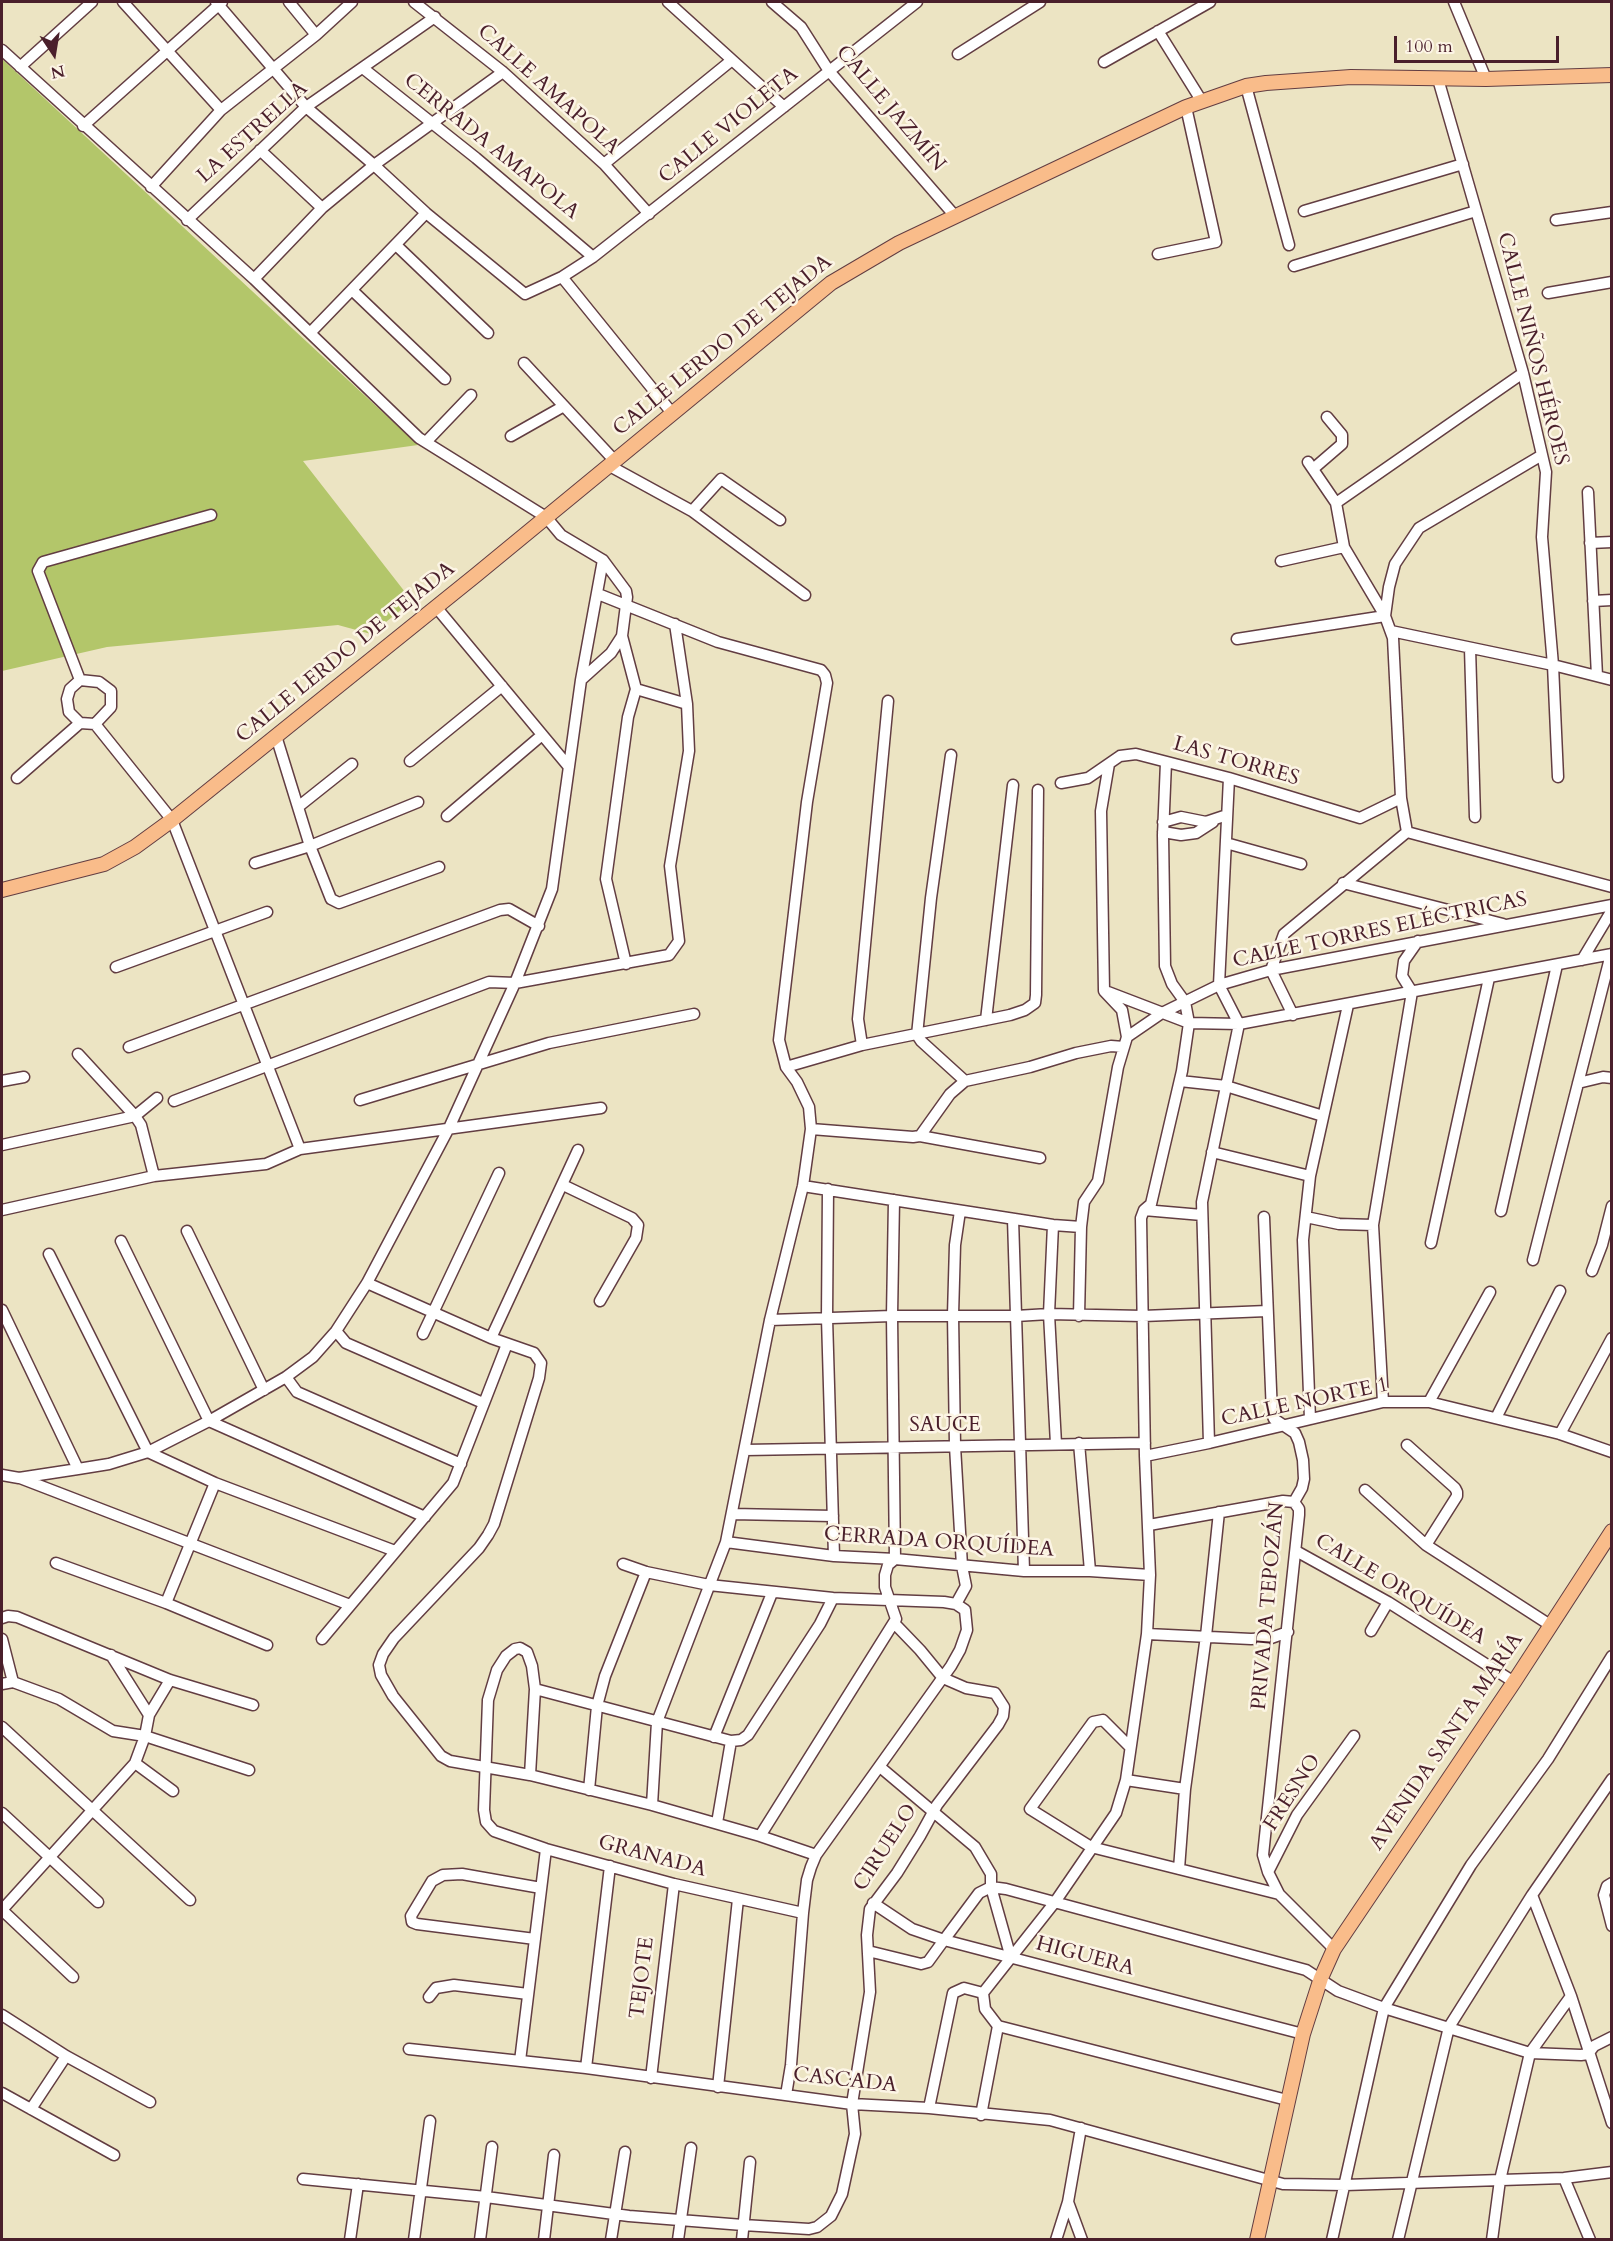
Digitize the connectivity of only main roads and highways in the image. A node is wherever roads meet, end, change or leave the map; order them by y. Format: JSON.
{"nodes":[{"id":1,"x":1611,"y":75,"type":"edge"},
{"id":2,"x":2,"y":890,"type":"edge"},
{"id":3,"x":1611,"y":1531,"type":"edge"},
{"id":4,"x":1257,"y":2240,"type":"edge"}],
"edges":[{"from":1,"to":2,"type":"main road","name":"CALLE LERDO DE TEJADA"},
{"from":3,"to":4,"type":"main road","name":"AVENIDA SANTA MARÍA"}]}
